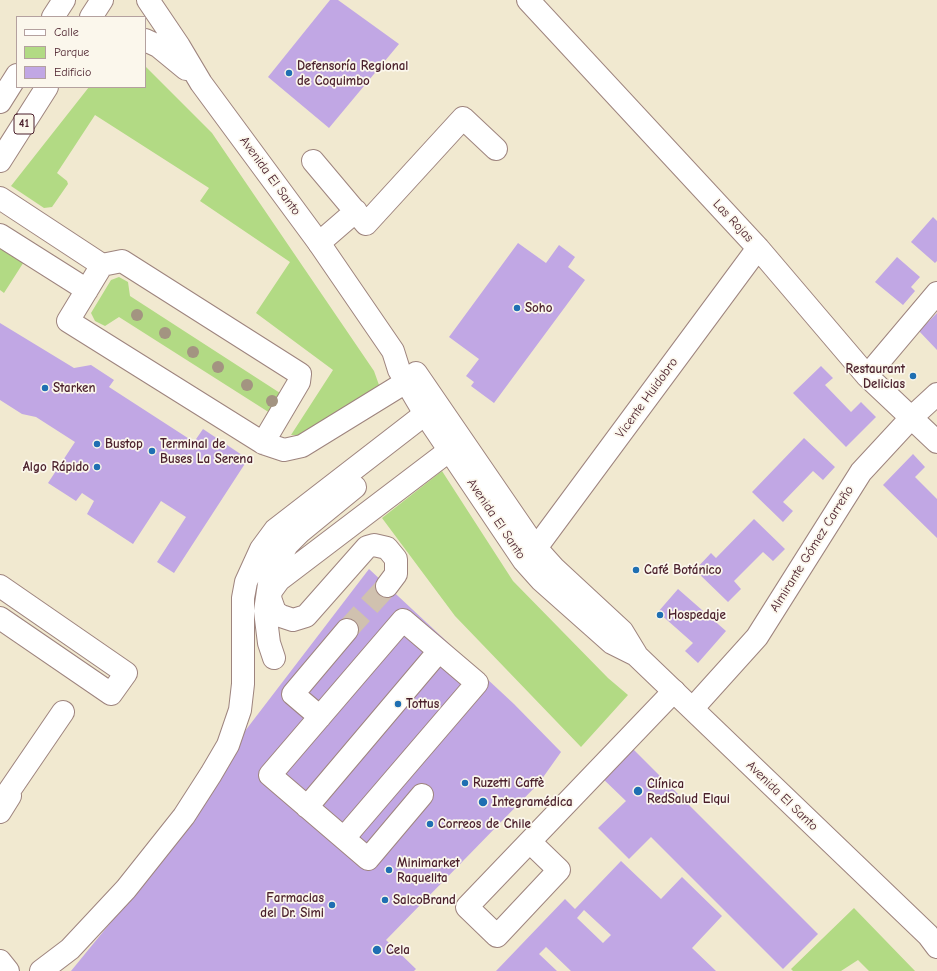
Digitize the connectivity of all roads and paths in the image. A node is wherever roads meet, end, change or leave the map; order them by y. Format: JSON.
{"nodes":[{"id":1,"x":64,"y":0,"type":"edge"},
{"id":2,"x":102,"y":0,"type":"edge"},
{"id":3,"x":148,"y":0,"type":"edge"},
{"id":4,"x":528,"y":0,"type":"edge"},
{"id":5,"x":55,"y":16,"type":"edge"},
{"id":6,"x":93,"y":16,"type":"edge"},
{"id":7,"x":146,"y":40,"type":"edge"},
{"id":8,"x":16,"y":77,"type":"edge"},
{"id":9,"x":201,"y":83,"type":"junction"},
{"id":10,"x":46,"y":88,"type":"edge"},
{"id":11,"x":0,"y":102,"type":"edge"},
{"id":12,"x":496,"y":149,"type":"dead end"},
{"id":13,"x":0,"y":161,"type":"edge"},
{"id":14,"x":313,"y":161,"type":"dead end"},
{"id":15,"x":0,"y":198,"type":"edge"},
{"id":16,"x":356,"y":211,"type":"junction"},
{"id":17,"x":0,"y":235,"type":"edge"},
{"id":18,"x":319,"y":242,"type":"junction"},
{"id":19,"x":758,"y":248,"type":"junction"},
{"id":20,"x":102,"y":265,"type":"junction"},
{"id":21,"x":87,"y":290,"type":"junction"},
{"id":22,"x":937,"y":293,"type":"edge"},
{"id":23,"x":394,"y":351,"type":"junction"},
{"id":24,"x":867,"y":376,"type":"junction"},
{"id":25,"x":406,"y":382,"type":"junction"},
{"id":26,"x":937,"y":394,"type":"edge"},
{"id":27,"x":911,"y":418,"type":"junction"},
{"id":28,"x":428,"y":419,"type":"junction"},
{"id":29,"x":937,"y":442,"type":"edge"},
{"id":30,"x":263,"y":443,"type":"junction"},
{"id":31,"x":450,"y":450,"type":"junction"},
{"id":32,"x":536,"y":548,"type":"junction"},
{"id":33,"x":0,"y":586,"type":"edge"},
{"id":34,"x":387,"y":586,"type":"tunnel mouth"},
{"id":35,"x":0,"y":618,"type":"edge"},
{"id":36,"x":347,"y":630,"type":"tunnel mouth"},
{"id":37,"x":439,"y":651,"type":"junction"},
{"id":38,"x":636,"y":655,"type":"junction"},
{"id":39,"x":274,"y":658,"type":"dead end"},
{"id":40,"x":674,"y":691,"type":"junction"},
{"id":41,"x":693,"y":708,"type":"junction"},
{"id":42,"x":63,"y":712,"type":"dead end"},
{"id":43,"x":320,"y":717,"type":"junction"},
{"id":44,"x":4,"y":796,"type":"edge"},
{"id":45,"x":422,"y":796,"type":"dead end"},
{"id":46,"x":307,"y":806,"type":"junction"},
{"id":47,"x":344,"y":838,"type":"junction"},
{"id":48,"x":530,"y":842,"type":"dead end"},
{"id":49,"x":934,"y":942,"type":"edge"},
{"id":50,"x":0,"y":961,"type":"edge"},
{"id":51,"x":8,"y":971,"type":"edge"},
{"id":52,"x":41,"y":971,"type":"edge"}],
"edges":[{"from":1,"to":5,"type":"main road"},
{"from":2,"to":6,"type":"main road"},
{"from":3,"to":9,"type":"main road","name":"Avenida El Santo"},
{"from":4,"to":19,"type":"main road","name":"Las Rojas"},
{"from":7,"to":9,"type":"main road"},
{"from":8,"to":11,"type":"main road","number":"41"},
{"from":9,"to":18,"type":"main road","name":"Avenida El Santo"},
{"from":10,"to":13,"type":"main road","number":"41"},
{"from":12,"to":16,"type":"main road"},
{"from":14,"to":16,"type":"main road"},
{"from":15,"to":20,"type":"main road"},
{"from":16,"to":18,"type":"main road"},
{"from":17,"to":21,"type":"main road"},
{"from":18,"to":23,"type":"main road","name":"Avenida El Santo"},
{"from":19,"to":24,"type":"main road","name":"Las Rojas"},
{"from":19,"to":32,"type":"main road","name":"Vicente Huidobro"},
{"from":20,"to":21,"type":"main road"},
{"from":20,"to":30,"type":"main road"},
{"from":21,"to":30,"type":"main road"},
{"from":22,"to":24,"type":"main road"},
{"from":23,"to":25,"type":"main road","name":"Avenida El Santo"},
{"from":23,"to":32,"type":"main road","name":"Avenida El Santo"},
{"from":24,"to":27,"type":"main road","name":"Las Rojas"},
{"from":25,"to":28,"type":"main road","name":"Avenida El Santo"},
{"from":25,"to":30,"type":"main road"},
{"from":26,"to":27,"type":"main road","name":"Almirante Gómez Carreño"},
{"from":27,"to":29,"type":"main road","name":"Las Rojas"},
{"from":27,"to":41,"type":"main road","name":"Almirante Gómez Carreño"},
{"from":28,"to":31,"type":"main road","name":"Avenida El Santo"},
{"from":28,"to":39,"type":"main road"},
{"from":28,"to":52,"type":"main road"},
{"from":31,"to":34,"type":"main road"},
{"from":31,"to":38,"type":"main road","name":"Avenida El Santo"},
{"from":32,"to":38,"type":"main road","name":"Avenida El Santo"},
{"from":33,"to":35,"type":"main road"},
{"from":36,"to":43,"type":"main road"},
{"from":37,"to":43,"type":"main road"},
{"from":37,"to":46,"type":"main road"},
{"from":37,"to":47,"type":"main road"},
{"from":38,"to":40,"type":"main road","name":"Avenida El Santo"},
{"from":40,"to":41,"type":"main road","name":"Avenida El Santo"},
{"from":40,"to":48,"type":"main road"},
{"from":41,"to":49,"type":"main road","name":"Avenida El Santo"},
{"from":42,"to":44,"type":"main road"},
{"from":43,"to":46,"type":"main road"},
{"from":45,"to":47,"type":"main road"},
{"from":46,"to":47,"type":"main road"},
{"from":50,"to":51,"type":"main road"}]}
